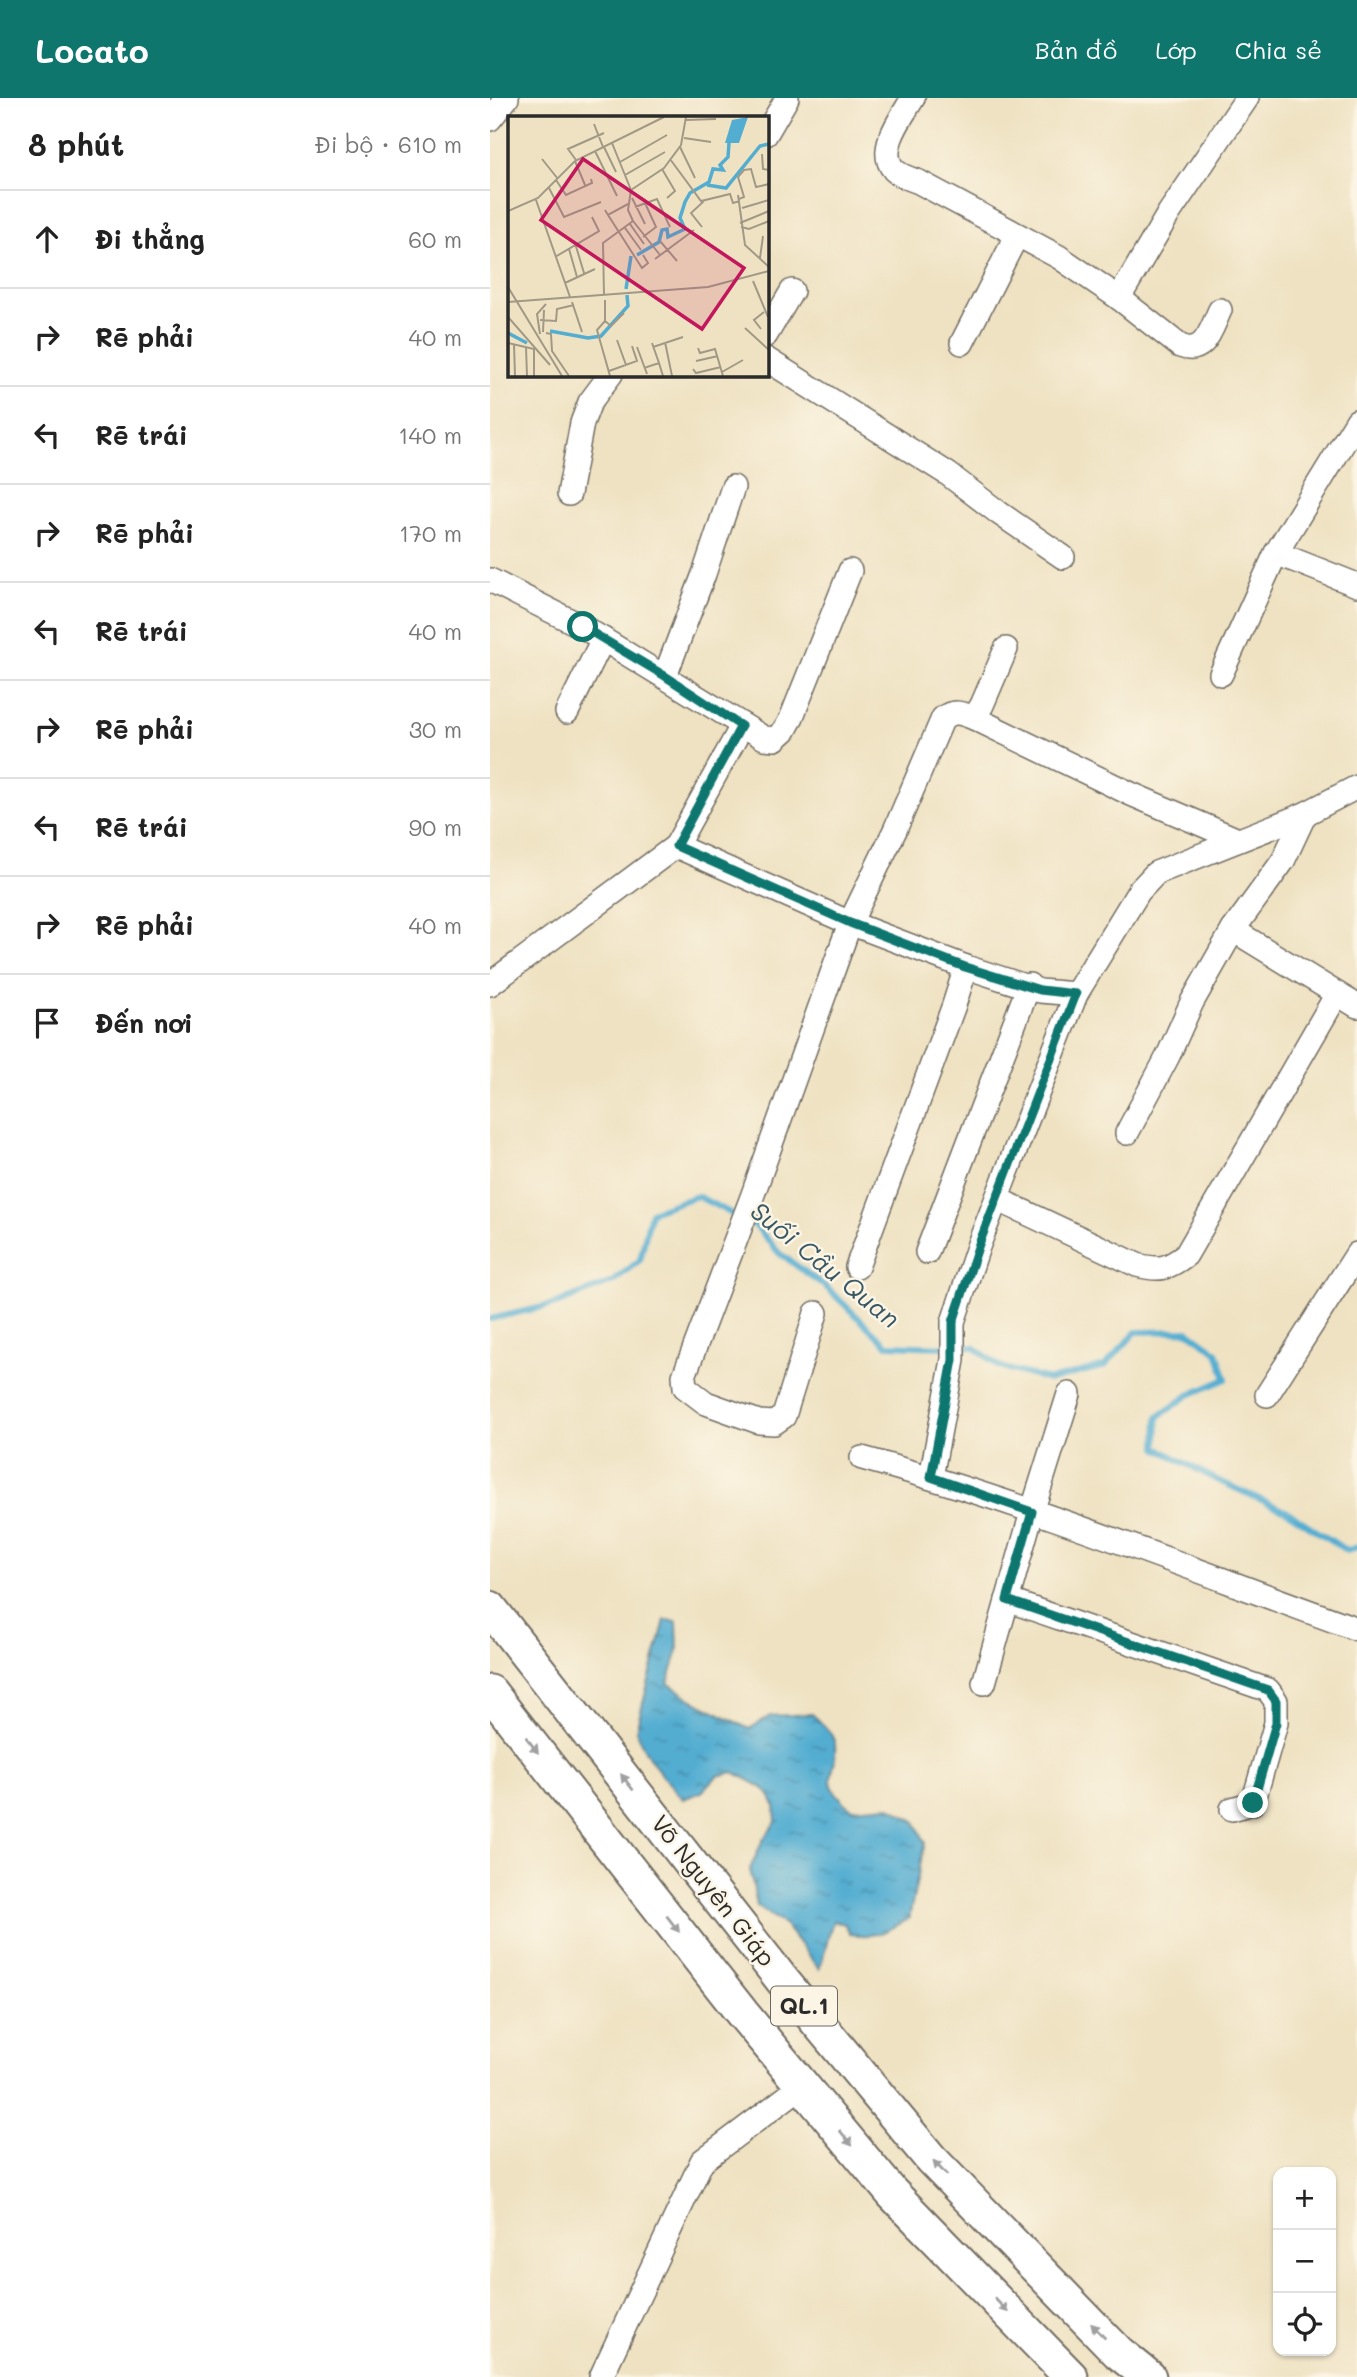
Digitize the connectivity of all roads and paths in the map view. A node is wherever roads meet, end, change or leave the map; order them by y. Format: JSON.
{"nodes":[{"id":1,"x":506,"y":98,"type":"edge"},
{"id":2,"x":787,"y":98,"type":"edge"},
{"id":3,"x":913,"y":98,"type":"edge"},
{"id":4,"x":1247,"y":98,"type":"edge"},
{"id":5,"x":490,"y":119,"type":"edge"},
{"id":6,"x":768,"y":131,"type":"edge"},
{"id":7,"x":1017,"y":235,"type":"junction"},
{"id":8,"x":792,"y":291,"type":"dead end"},
{"id":9,"x":1119,"y":298,"type":"junction"},
{"id":10,"x":1220,"y":310,"type":"dead end"},
{"id":11,"x":768,"y":332,"type":"edge"},
{"id":12,"x":962,"y":344,"type":"dead end"},
{"id":13,"x":768,"y":360,"type":"edge"},
{"id":14,"x":610,"y":376,"type":"edge"},
{"id":15,"x":1357,"y":421,"type":"edge"},
{"id":16,"x":733,"y":487,"type":"dead end"},
{"id":17,"x":569,"y":494,"type":"dead end"},
{"id":18,"x":1276,"y":553,"type":"junction"},
{"id":19,"x":1063,"y":557,"type":"dead end"},
{"id":20,"x":850,"y":571,"type":"dead end"},
{"id":21,"x":1354,"y":576,"type":"edge"},
{"id":22,"x":490,"y":580,"type":"edge"},
{"id":23,"x":603,"y":639,"type":"junction"},
{"id":24,"x":1006,"y":649,"type":"dead end"},
{"id":25,"x":1221,"y":674,"type":"dead end"},
{"id":26,"x":665,"y":676,"type":"junction"},
{"id":27,"x":567,"y":712,"type":"dead end"},
{"id":28,"x":974,"y":718,"type":"junction"},
{"id":29,"x":741,"y":726,"type":"junction"},
{"id":30,"x":1357,"y":787,"type":"edge"},
{"id":31,"x":1305,"y":814,"type":"junction"},
{"id":32,"x":1238,"y":840,"type":"junction"},
{"id":33,"x":676,"y":846,"type":"junction"},
{"id":34,"x":850,"y":923,"type":"junction"},
{"id":35,"x":1233,"y":930,"type":"junction"},
{"id":36,"x":965,"y":967,"type":"junction"},
{"id":37,"x":490,"y":984,"type":"edge"},
{"id":38,"x":1029,"y":985,"type":"junction"},
{"id":39,"x":1076,"y":994,"type":"junction"},
{"id":40,"x":1347,"y":1000,"type":"edge"},
{"id":41,"x":1127,"y":1133,"type":"dead end"},
{"id":42,"x":997,"y":1199,"type":"junction"},
{"id":43,"x":927,"y":1252,"type":"dead end"},
{"id":44,"x":1357,"y":1254,"type":"edge"},
{"id":45,"x":857,"y":1268,"type":"dead end"},
{"id":46,"x":816,"y":1313,"type":"dead end"},
{"id":47,"x":1069,"y":1394,"type":"dead end"},
{"id":48,"x":1267,"y":1395,"type":"dead end"},
{"id":49,"x":862,"y":1458,"type":"dead end"},
{"id":50,"x":931,"y":1477,"type":"junction"},
{"id":51,"x":1032,"y":1512,"type":"junction"},
{"id":52,"x":1007,"y":1600,"type":"junction"},
{"id":53,"x":490,"y":1608,"type":"edge"},
{"id":54,"x":1357,"y":1629,"type":"edge"},
{"id":55,"x":984,"y":1683,"type":"dead end"},
{"id":56,"x":490,"y":1692,"type":"edge"},
{"id":57,"x":1232,"y":1809,"type":"dead end"},
{"id":58,"x":803,"y":2085,"type":"junction"},
{"id":59,"x":601,"y":2377,"type":"edge"},
{"id":60,"x":1071,"y":2377,"type":"edge"},
{"id":61,"x":1149,"y":2377,"type":"edge"}],
"edges":[{"from":1,"to":5,"type":"street"},
{"from":2,"to":6,"type":"street"},
{"from":3,"to":7,"type":"street"},
{"from":4,"to":9,"type":"street"},
{"from":7,"to":9,"type":"street"},
{"from":7,"to":12,"type":"street"},
{"from":8,"to":11,"type":"street"},
{"from":9,"to":10,"type":"street"},
{"from":13,"to":19,"type":"street"},
{"from":14,"to":17,"type":"street"},
{"from":15,"to":18,"type":"street"},
{"from":16,"to":26,"type":"street"},
{"from":18,"to":21,"type":"street"},
{"from":18,"to":25,"type":"street"},
{"from":20,"to":29,"type":"street"},
{"from":22,"to":23,"type":"street"},
{"from":23,"to":26,"type":"street"},
{"from":23,"to":27,"type":"street"},
{"from":24,"to":28,"type":"street"},
{"from":26,"to":29,"type":"street"},
{"from":28,"to":32,"type":"street"},
{"from":28,"to":34,"type":"street"},
{"from":29,"to":33,"type":"street"},
{"from":30,"to":31,"type":"street"},
{"from":31,"to":32,"type":"street"},
{"from":31,"to":35,"type":"street"},
{"from":32,"to":39,"type":"street"},
{"from":33,"to":34,"type":"street"},
{"from":33,"to":37,"type":"street"},
{"from":34,"to":36,"type":"street"},
{"from":34,"to":46,"type":"street"},
{"from":35,"to":40,"type":"street"},
{"from":35,"to":41,"type":"street"},
{"from":36,"to":38,"type":"street"},
{"from":36,"to":45,"type":"street"},
{"from":38,"to":39,"type":"street"},
{"from":38,"to":43,"type":"street"},
{"from":39,"to":42,"type":"street"},
{"from":40,"to":42,"type":"street"},
{"from":42,"to":50,"type":"street"},
{"from":44,"to":48,"type":"street"},
{"from":47,"to":51,"type":"street"},
{"from":49,"to":50,"type":"street"},
{"from":50,"to":51,"type":"street"},
{"from":51,"to":52,"type":"street"},
{"from":51,"to":54,"type":"street"},
{"from":52,"to":55,"type":"street"},
{"from":52,"to":57,"type":"street"},
{"from":61,"to":53,"type":"highway","name":"Võ Nguyên Giáp","number":"QL.1","one_way":true},
{"from":56,"to":58,"type":"highway","number":"QL.1","one_way":true},
{"from":58,"to":59,"type":"street"},
{"from":58,"to":60,"type":"highway","number":"QL.1","one_way":true}]}
